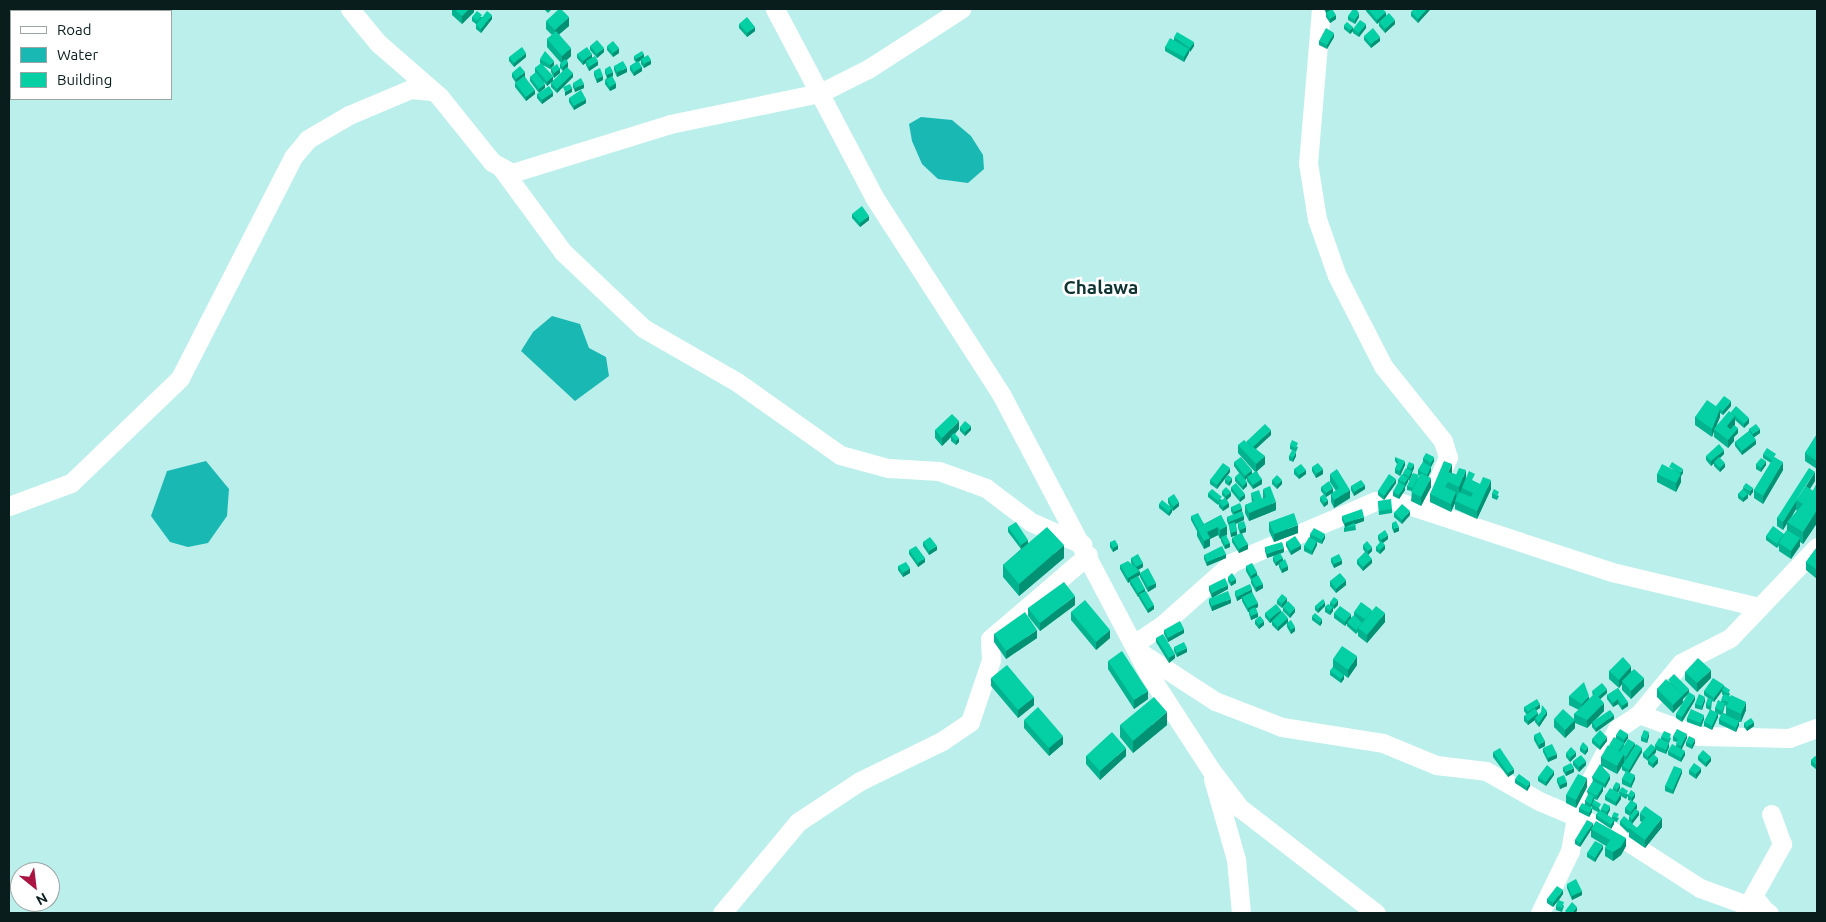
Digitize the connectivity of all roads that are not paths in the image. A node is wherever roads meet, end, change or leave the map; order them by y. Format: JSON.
{"nodes":[{"id":1,"x":350,"y":9,"type":"edge"},
{"id":2,"x":775,"y":9,"type":"edge"},
{"id":3,"x":961,"y":9,"type":"edge"},
{"id":4,"x":1321,"y":9,"type":"edge"},
{"id":5,"x":429,"y":91,"type":"junction"},
{"id":6,"x":820,"y":94,"type":"junction"},
{"id":7,"x":502,"y":169,"type":"junction"},
{"id":8,"x":9,"y":506,"type":"edge"},
{"id":9,"x":1425,"y":511,"type":"junction"},
{"id":10,"x":1817,"y":547,"type":"edge"},
{"id":11,"x":1085,"y":550,"type":"junction"},
{"id":12,"x":1759,"y":607,"type":"junction"},
{"id":13,"x":1135,"y":647,"type":"junction"},
{"id":14,"x":1639,"y":714,"type":"junction"},
{"id":15,"x":1817,"y":728,"type":"edge"},
{"id":16,"x":1211,"y":770,"type":"junction"},
{"id":17,"x":1577,"y":813,"type":"junction"},
{"id":18,"x":1771,"y":814,"type":"dead end"},
{"id":19,"x":722,"y":913,"type":"edge"},
{"id":20,"x":1241,"y":913,"type":"edge"},
{"id":21,"x":1376,"y":913,"type":"edge"},
{"id":22,"x":1540,"y":913,"type":"edge"},
{"id":23,"x":1768,"y":913,"type":"edge"}],
"edges":[{"from":1,"to":5,"type":"street"},
{"from":2,"to":6,"type":"street"},
{"from":3,"to":6,"type":"street"},
{"from":4,"to":9,"type":"street"},
{"from":5,"to":7,"type":"street"},
{"from":5,"to":8,"type":"street"},
{"from":6,"to":7,"type":"street"},
{"from":6,"to":11,"type":"street"},
{"from":7,"to":11,"type":"street"},
{"from":9,"to":12,"type":"street"},
{"from":9,"to":13,"type":"street"},
{"from":10,"to":12,"type":"street"},
{"from":11,"to":13,"type":"street"},
{"from":11,"to":19,"type":"street"},
{"from":12,"to":14,"type":"street"},
{"from":13,"to":16,"type":"street"},
{"from":13,"to":17,"type":"street"},
{"from":14,"to":15,"type":"street"},
{"from":14,"to":17,"type":"street"},
{"from":16,"to":20,"type":"street"},
{"from":16,"to":21,"type":"street"},
{"from":17,"to":22,"type":"street"},
{"from":17,"to":23,"type":"street"},
{"from":18,"to":23,"type":"street"}]}
